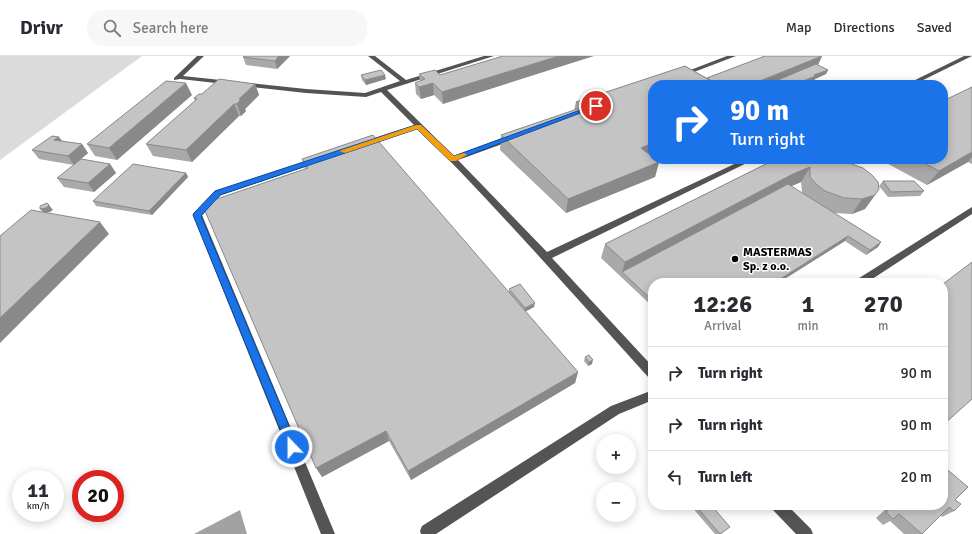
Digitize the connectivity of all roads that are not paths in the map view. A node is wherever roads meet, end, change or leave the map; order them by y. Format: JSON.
{"nodes":[{"id":1,"x":201,"y":56,"type":"edge"},
{"id":2,"x":371,"y":56,"type":"edge"},
{"id":3,"x":491,"y":56,"type":"edge"},
{"id":4,"x":733,"y":56,"type":"edge"},
{"id":5,"x":969,"y":56,"type":"edge"},
{"id":6,"x":178,"y":77,"type":"junction"},
{"id":7,"x":667,"y":80,"type":"edge"},
{"id":8,"x":919,"y":80,"type":"edge"},
{"id":9,"x":172,"y":82,"type":"edge"},
{"id":10,"x":405,"y":82,"type":"junction"},
{"id":11,"x":382,"y":89,"type":"junction"},
{"id":12,"x":418,"y":126,"type":"junction"},
{"id":13,"x":520,"y":134,"type":"edge"},
{"id":14,"x":359,"y":146,"type":"edge"},
{"id":15,"x":329,"y":156,"type":"edge"},
{"id":16,"x":453,"y":159,"type":"junction"},
{"id":17,"x":741,"y":164,"type":"edge"},
{"id":18,"x":972,"y":210,"type":"edge"},
{"id":19,"x":546,"y":257,"type":"junction"},
{"id":20,"x":868,"y":278,"type":"edge"},
{"id":21,"x":648,"y":369,"type":"edge"},
{"id":22,"x":648,"y":397,"type":"edge"},
{"id":23,"x":783,"y":510,"type":"edge"},
{"id":24,"x":426,"y":533,"type":"edge"},
{"id":25,"x":328,"y":534,"type":"edge"},
{"id":26,"x":806,"y":534,"type":"edge"}],
"edges":[{"from":1,"to":6,"type":"lane"},
{"from":2,"to":10,"type":"lane"},
{"from":3,"to":10,"type":"lane"},
{"from":4,"to":7,"type":"lane"},
{"from":5,"to":8,"type":"lane"},
{"from":6,"to":9,"type":"lane"},
{"from":6,"to":11,"type":"lane"},
{"from":10,"to":11,"type":"lane"},
{"from":11,"to":12,"type":"lane"},
{"from":12,"to":14,"type":"lane"},
{"from":12,"to":16,"type":"lane"},
{"from":13,"to":16,"type":"lane"},
{"from":15,"to":25,"type":"lane"},
{"from":16,"to":19,"type":"lane"},
{"from":17,"to":19,"type":"lane"},
{"from":18,"to":20,"type":"lane"},
{"from":19,"to":21,"type":"lane"},
{"from":22,"to":24,"type":"lane"},
{"from":23,"to":26,"type":"lane"}]}
